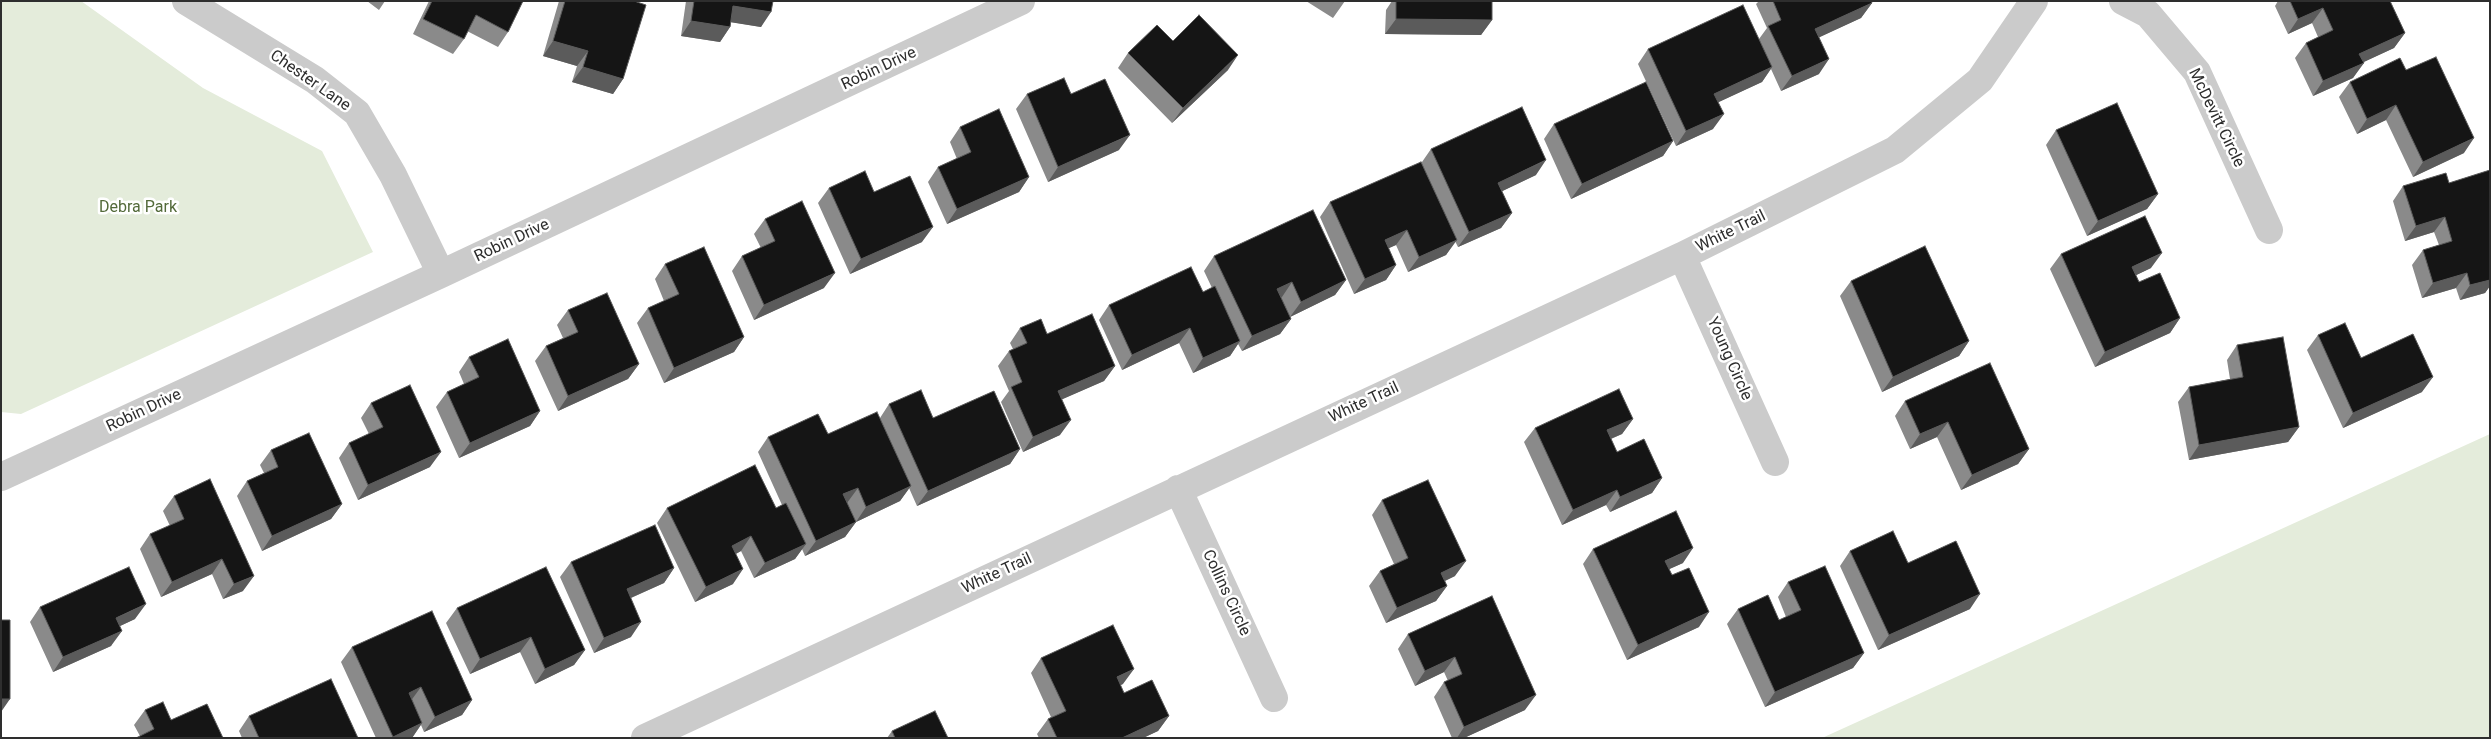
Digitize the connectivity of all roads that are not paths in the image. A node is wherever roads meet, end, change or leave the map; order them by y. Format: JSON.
{"nodes":[{"id":1,"x":186,"y":1,"type":"edge"},
{"id":2,"x":1021,"y":1,"type":"edge"},
{"id":3,"x":2034,"y":1,"type":"edge"},
{"id":4,"x":2123,"y":1,"type":"edge"},
{"id":5,"x":2269,"y":230,"type":"dead end"},
{"id":6,"x":1682,"y":256,"type":"junction"},
{"id":7,"x":441,"y":274,"type":"junction"},
{"id":8,"x":1775,"y":462,"type":"dead end"},
{"id":9,"x":1,"y":476,"type":"edge"},
{"id":10,"x":1178,"y":489,"type":"junction"},
{"id":11,"x":1274,"y":698,"type":"dead end"},
{"id":12,"x":683,"y":730,"type":"edge"},
{"id":13,"x":645,"y":738,"type":"edge"}],
"edges":[{"from":1,"to":7,"type":"street","name":"Chester Lane"},
{"from":2,"to":7,"type":"street","name":"Robin Drive"},
{"from":3,"to":6,"type":"street","name":"White Trail"},
{"from":4,"to":5,"type":"street","name":"McDevitt Circle"},
{"from":6,"to":8,"type":"street","name":"Young Circle"},
{"from":6,"to":10,"type":"street","name":"White Trail"},
{"from":7,"to":9,"type":"street","name":"Robin Drive"},
{"from":10,"to":11,"type":"street","name":"Collins Circle"},
{"from":10,"to":12,"type":"street","name":"White Trail"},
{"from":12,"to":13,"type":"street","name":"White Trail"}]}
